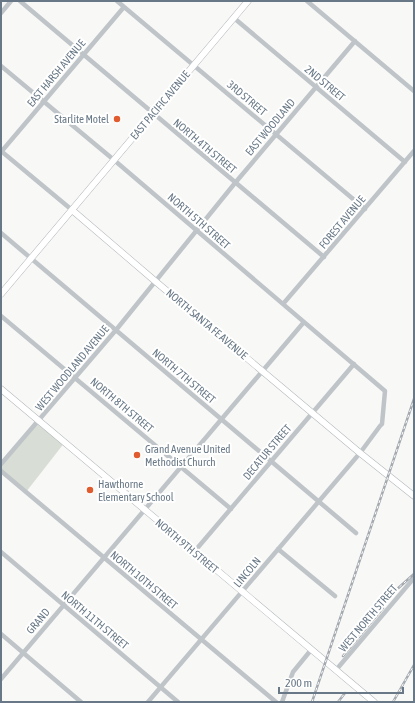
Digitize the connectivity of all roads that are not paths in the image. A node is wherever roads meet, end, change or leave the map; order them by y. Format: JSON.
{"nodes":[{"id":1,"x":11,"y":1,"type":"edge"},
{"id":2,"x":20,"y":1,"type":"edge"},
{"id":3,"x":117,"y":1,"type":"edge"},
{"id":4,"x":248,"y":1,"type":"edge"},
{"id":5,"x":307,"y":1,"type":"edge"},
{"id":6,"x":124,"y":7,"type":"junction"},
{"id":7,"x":1,"y":13,"type":"edge"},
{"id":8,"x":234,"y":18,"type":"junction"},
{"id":9,"x":355,"y":41,"type":"junction"},
{"id":10,"x":84,"y":54,"type":"junction"},
{"id":11,"x":194,"y":65,"type":"junction"},
{"id":12,"x":1,"y":66,"type":"edge"},
{"id":13,"x":316,"y":87,"type":"junction"},
{"id":14,"x":414,"y":91,"type":"edge"},
{"id":15,"x":43,"y":102,"type":"junction"},
{"id":16,"x":154,"y":113,"type":"junction"},
{"id":17,"x":276,"y":134,"type":"junction"},
{"id":18,"x":1,"y":151,"type":"edge"},
{"id":19,"x":414,"y":151,"type":"edge"},
{"id":20,"x":114,"y":160,"type":"junction"},
{"id":21,"x":405,"y":162,"type":"junction"},
{"id":22,"x":235,"y":183,"type":"junction"},
{"id":23,"x":364,"y":209,"type":"junction"},
{"id":24,"x":72,"y":210,"type":"junction"},
{"id":25,"x":196,"y":231,"type":"junction"},
{"id":26,"x":1,"y":233,"type":"edge"},
{"id":27,"x":324,"y":257,"type":"junction"},
{"id":28,"x":31,"y":258,"type":"junction"},
{"id":29,"x":155,"y":282,"type":"junction"},
{"id":30,"x":1,"y":294,"type":"edge"},
{"id":31,"x":283,"y":304,"type":"junction"},
{"id":32,"x":1,"y":316,"type":"edge"},
{"id":33,"x":304,"y":322,"type":"junction"},
{"id":34,"x":116,"y":330,"type":"junction"},
{"id":35,"x":354,"y":364,"type":"junction"},
{"id":36,"x":262,"y":371,"type":"junction"},
{"id":37,"x":75,"y":378,"type":"junction"},
{"id":38,"x":1,"y":389,"type":"edge"},
{"id":39,"x":385,"y":391,"type":"joint"},
{"id":40,"x":312,"y":413,"type":"junction"},
{"id":41,"x":221,"y":419,"type":"junction"},
{"id":42,"x":39,"y":420,"type":"junction"},
{"id":43,"x":360,"y":453,"type":"junction"},
{"id":44,"x":271,"y":461,"type":"junction"},
{"id":45,"x":1,"y":464,"type":"edge"},
{"id":46,"x":181,"y":466,"type":"junction"},
{"id":47,"x":1,"y":471,"type":"edge"},
{"id":48,"x":414,"y":496,"type":"edge"},
{"id":49,"x":319,"y":501,"type":"junction"},
{"id":50,"x":231,"y":509,"type":"junction"},
{"id":51,"x":144,"y":510,"type":"junction"},
{"id":52,"x":356,"y":533,"type":"dead end"},
{"id":53,"x":278,"y":549,"type":"junction"},
{"id":54,"x":1,"y":552,"type":"edge"},
{"id":55,"x":194,"y":552,"type":"junction"},
{"id":56,"x":104,"y":557,"type":"junction"},
{"id":57,"x":414,"y":578,"type":"edge"},
{"id":58,"x":242,"y":592,"type":"junction"},
{"id":59,"x":335,"y":596,"type":"dead end"},
{"id":60,"x":63,"y":605,"type":"junction"},
{"id":61,"x":1,"y":634,"type":"edge"},
{"id":62,"x":201,"y":640,"type":"junction"},
{"id":63,"x":311,"y":650,"type":"junction"},
{"id":64,"x":23,"y":653,"type":"junction"},
{"id":65,"x":336,"y":670,"type":"junction"},
{"id":66,"x":1,"y":679,"type":"edge"},
{"id":67,"x":161,"y":687,"type":"junction"},
{"id":68,"x":81,"y":702,"type":"edge"},
{"id":69,"x":148,"y":702,"type":"edge"},
{"id":70,"x":178,"y":702,"type":"edge"},
{"id":71,"x":276,"y":702,"type":"edge"},
{"id":72,"x":282,"y":702,"type":"edge"},
{"id":73,"x":374,"y":702,"type":"edge"}],
"edges":[{"from":1,"to":7,"type":"street"},
{"from":2,"to":10,"type":"street","name":"NORTH 4TH STREET"},
{"from":3,"to":6,"type":"street","name":"3RD STREET"},
{"from":4,"to":8,"type":"main road","name":"EAST PACIFIC AVENUE"},
{"from":5,"to":9,"type":"street"},
{"from":6,"to":10,"type":"street","name":"EAST HARSH AVENUE"},
{"from":6,"to":11,"type":"street","name":"3RD STREET"},
{"from":8,"to":11,"type":"main road","name":"EAST PACIFIC AVENUE"},
{"from":8,"to":13,"type":"street","name":"2ND STREET"},
{"from":9,"to":13,"type":"street","name":"EAST WOODLAND"},
{"from":9,"to":14,"type":"street"},
{"from":10,"to":15,"type":"street","name":"EAST HARSH AVENUE"},
{"from":10,"to":16,"type":"street","name":"NORTH 4TH STREET"},
{"from":11,"to":16,"type":"main road","name":"EAST PACIFIC AVENUE"},
{"from":11,"to":17,"type":"street","name":"3RD STREET"},
{"from":12,"to":15,"type":"street","name":"NORTH 5TH STREET"},
{"from":13,"to":17,"type":"street","name":"EAST WOODLAND"},
{"from":13,"to":21,"type":"street","name":"2ND STREET"},
{"from":15,"to":18,"type":"street","name":"EAST HARSH AVENUE"},
{"from":15,"to":20,"type":"street","name":"NORTH 5TH STREET"},
{"from":16,"to":20,"type":"main road","name":"EAST PACIFIC AVENUE"},
{"from":16,"to":22,"type":"street","name":"NORTH 4TH STREET"},
{"from":17,"to":22,"type":"street","name":"EAST WOODLAND"},
{"from":17,"to":23,"type":"street","name":"3RD STREET"},
{"from":18,"to":24,"type":"street","name":"NORTH SANTA FE AVENUE"},
{"from":19,"to":21,"type":"street","name":"FOREST AVENUE"},
{"from":20,"to":24,"type":"main road","name":"EAST PACIFIC AVENUE"},
{"from":20,"to":25,"type":"street","name":"NORTH 5TH STREET"},
{"from":21,"to":23,"type":"street","name":"FOREST AVENUE"},
{"from":22,"to":25,"type":"street","name":"EAST WOODLAND"},
{"from":22,"to":27,"type":"street","name":"NORTH 4TH STREET"},
{"from":23,"to":27,"type":"street","name":"FOREST AVENUE"},
{"from":24,"to":28,"type":"main road","name":"EAST PACIFIC AVENUE"},
{"from":24,"to":29,"type":"main road","name":"NORTH SANTA FE AVENUE"},
{"from":25,"to":29,"type":"street","name":"EAST WOODLAND"},
{"from":25,"to":31,"type":"street","name":"NORTH 5TH STREET"},
{"from":26,"to":28,"type":"street","name":"NORTH 7TH STREET"},
{"from":27,"to":31,"type":"street","name":"FOREST AVENUE"},
{"from":28,"to":30,"type":"main road","name":"EAST PACIFIC AVENUE"},
{"from":28,"to":34,"type":"street","name":"NORTH 7TH STREET"},
{"from":29,"to":34,"type":"street","name":"WEST WOODLAND AVENUE"},
{"from":29,"to":36,"type":"main road","name":"NORTH SANTA FE AVENUE"},
{"from":31,"to":33,"type":"street","name":"NORTH 5TH STREET"},
{"from":32,"to":37,"type":"street","name":"NORTH 8TH STREET"},
{"from":33,"to":35,"type":"street","name":"NORTH 5TH STREET"},
{"from":33,"to":36,"type":"street"},
{"from":34,"to":37,"type":"street","name":"WEST WOODLAND AVENUE"},
{"from":34,"to":41,"type":"street","name":"NORTH 7TH STREET"},
{"from":35,"to":39,"type":"street","name":"NORTH 5TH STREET"},
{"from":35,"to":40,"type":"street","name":"DECATUR STREET"},
{"from":36,"to":40,"type":"main road","name":"NORTH SANTA FE AVENUE"},
{"from":36,"to":41,"type":"street"},
{"from":37,"to":42,"type":"street","name":"WEST WOODLAND AVENUE"},
{"from":37,"to":46,"type":"street","name":"NORTH 8TH STREET"},
{"from":38,"to":42,"type":"main road","name":"NORTH 9TH STREET"},
{"from":39,"to":43,"type":"street","name":"LINCOLN"},
{"from":40,"to":43,"type":"main road","name":"NORTH SANTA FE AVENUE"},
{"from":40,"to":44,"type":"street","name":"DECATUR STREET"},
{"from":41,"to":44,"type":"street","name":"NORTH 7TH STREET"},
{"from":41,"to":46,"type":"street"},
{"from":42,"to":45,"type":"street","name":"WEST WOODLAND AVENUE"},
{"from":42,"to":51,"type":"main road","name":"NORTH 9TH STREET"},
{"from":43,"to":48,"type":"main road","name":"NORTH SANTA FE AVENUE"},
{"from":43,"to":49,"type":"street","name":"LINCOLN"},
{"from":44,"to":49,"type":"street","name":"NORTH 7TH STREET"},
{"from":44,"to":50,"type":"street","name":"DECATUR STREET"},
{"from":46,"to":50,"type":"street","name":"NORTH 8TH STREET"},
{"from":46,"to":51,"type":"street"},
{"from":47,"to":56,"type":"street","name":"NORTH 10TH STREET"},
{"from":49,"to":52,"type":"street","name":"NORTH 7TH STREET"},
{"from":49,"to":53,"type":"street","name":"LINCOLN"},
{"from":50,"to":55,"type":"street","name":"DECATUR STREET"},
{"from":51,"to":55,"type":"main road","name":"NORTH 9TH STREET"},
{"from":51,"to":56,"type":"street","name":"GRAND"},
{"from":53,"to":58,"type":"street","name":"LINCOLN"},
{"from":53,"to":59,"type":"street"},
{"from":54,"to":60,"type":"street","name":"NORTH 11TH STREET"},
{"from":55,"to":58,"type":"main road","name":"NORTH 9TH STREET"},
{"from":56,"to":60,"type":"street","name":"GRAND"},
{"from":56,"to":62,"type":"street","name":"NORTH 10TH STREET"},
{"from":57,"to":65,"type":"street","name":"WEST NORTH STREET"},
{"from":58,"to":62,"type":"street","name":"LINCOLN"},
{"from":58,"to":63,"type":"main road","name":"NORTH 9TH STREET"},
{"from":60,"to":64,"type":"street","name":"GRAND"},
{"from":60,"to":67,"type":"street","name":"NORTH 11TH STREET"},
{"from":61,"to":64,"type":"street"},
{"from":62,"to":67,"type":"street","name":"LINCOLN"},
{"from":62,"to":71,"type":"street","name":"NORTH 10TH STREET"},
{"from":63,"to":65,"type":"main road","name":"NORTH 9TH STREET"},
{"from":63,"to":72,"type":"street"},
{"from":64,"to":66,"type":"street","name":"GRAND"},
{"from":64,"to":68,"type":"street"},
{"from":65,"to":73,"type":"main road","name":"NORTH 9TH STREET"},
{"from":67,"to":69,"type":"street","name":"LINCOLN"},
{"from":67,"to":70,"type":"street","name":"NORTH 11TH STREET"}]}
